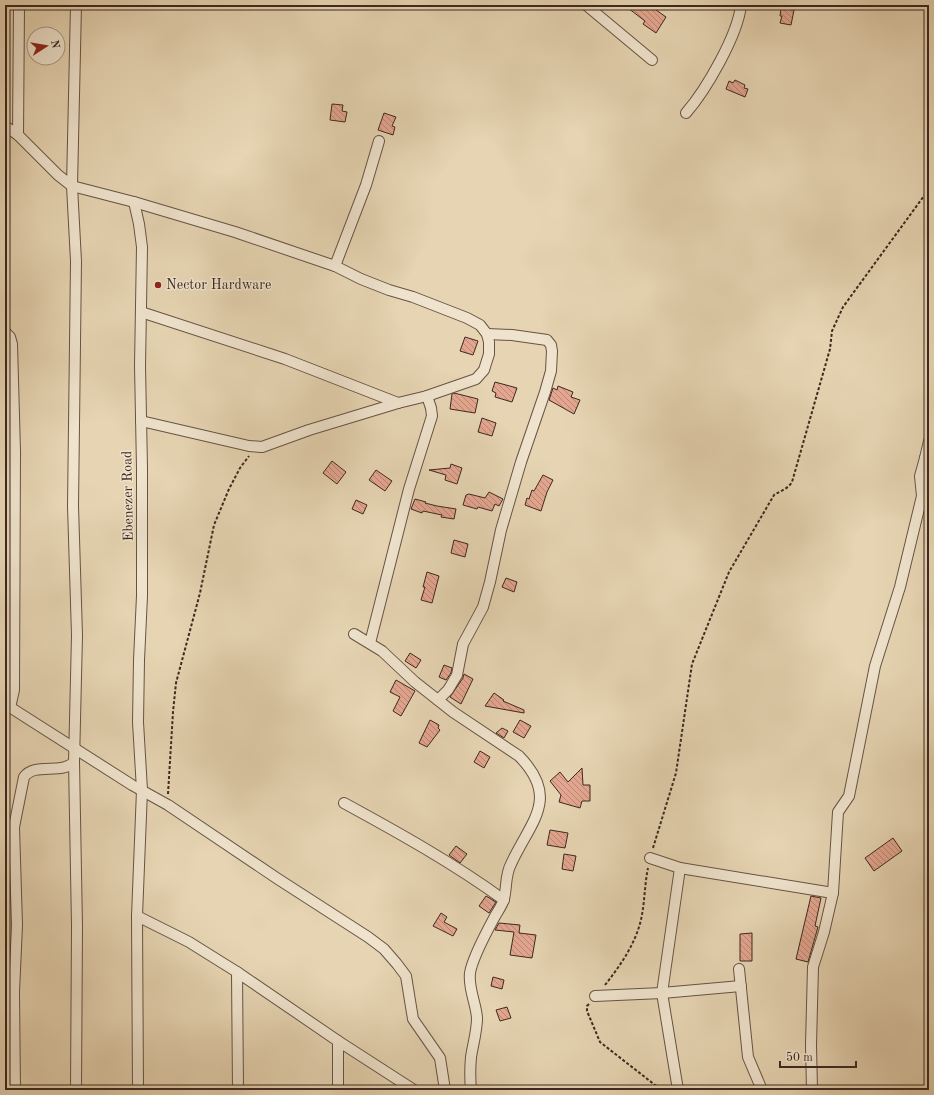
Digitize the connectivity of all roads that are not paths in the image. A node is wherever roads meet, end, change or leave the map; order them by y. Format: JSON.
{"nodes":[{"id":1,"x":19,"y":5,"type":"edge"},
{"id":2,"x":76,"y":5,"type":"edge"},
{"id":3,"x":586,"y":5,"type":"edge"},
{"id":4,"x":741,"y":5,"type":"edge"},
{"id":5,"x":652,"y":60,"type":"dead end"},
{"id":6,"x":686,"y":113,"type":"dead end"},
{"id":7,"x":5,"y":126,"type":"edge"},
{"id":8,"x":18,"y":135,"type":"junction"},
{"id":9,"x":379,"y":141,"type":"dead end"},
{"id":10,"x":72,"y":186,"type":"junction"},
{"id":11,"x":134,"y":202,"type":"junction"},
{"id":12,"x":335,"y":266,"type":"junction"},
{"id":13,"x":141,"y":312,"type":"junction"},
{"id":14,"x":5,"y":332,"type":"edge"},
{"id":15,"x":487,"y":334,"type":"junction"},
{"id":16,"x":427,"y":396,"type":"junction"},
{"id":17,"x":398,"y":403,"type":"junction"},
{"id":18,"x":140,"y":421,"type":"junction"},
{"id":19,"x":929,"y":441,"type":"edge"},
{"id":20,"x":927,"y":458,"type":"edge"},
{"id":21,"x":354,"y":634,"type":"dead end"},
{"id":22,"x":370,"y":643,"type":"junction"},
{"id":23,"x":438,"y":700,"type":"junction"},
{"id":24,"x":7,"y":706,"type":"edge"},
{"id":25,"x":75,"y":748,"type":"junction"},
{"id":26,"x":74,"y":762,"type":"junction"},
{"id":27,"x":142,"y":790,"type":"junction"},
{"id":28,"x":344,"y":803,"type":"dead end"},
{"id":29,"x":5,"y":821,"type":"edge"},
{"id":30,"x":14,"y":827,"type":"junction"},
{"id":31,"x":650,"y":858,"type":"road end"},
{"id":32,"x":680,"y":868,"type":"junction"},
{"id":33,"x":833,"y":893,"type":"junction"},
{"id":34,"x":504,"y":900,"type":"junction"},
{"id":35,"x":137,"y":916,"type":"junction"},
{"id":36,"x":739,"y":969,"type":"dead end"},
{"id":37,"x":237,"y":972,"type":"junction"},
{"id":38,"x":741,"y":986,"type":"junction"},
{"id":39,"x":662,"y":993,"type":"junction"},
{"id":40,"x":595,"y":996,"type":"road end"},
{"id":41,"x":338,"y":1041,"type":"junction"},
{"id":42,"x":15,"y":1090,"type":"edge"},
{"id":43,"x":76,"y":1090,"type":"edge"},
{"id":44,"x":138,"y":1090,"type":"edge"},
{"id":45,"x":238,"y":1090,"type":"edge"},
{"id":46,"x":338,"y":1090,"type":"edge"},
{"id":47,"x":414,"y":1090,"type":"edge"},
{"id":48,"x":445,"y":1090,"type":"edge"},
{"id":49,"x":471,"y":1090,"type":"edge"},
{"id":50,"x":678,"y":1090,"type":"edge"},
{"id":51,"x":762,"y":1090,"type":"edge"},
{"id":52,"x":812,"y":1090,"type":"edge"}],
"edges":[{"from":1,"to":8,"type":"street"},
{"from":2,"to":10,"type":"street"},
{"from":3,"to":5,"type":"street"},
{"from":4,"to":6,"type":"street"},
{"from":7,"to":8,"type":"street"},
{"from":8,"to":10,"type":"street"},
{"from":9,"to":12,"type":"street"},
{"from":10,"to":11,"type":"street"},
{"from":10,"to":25,"type":"street"},
{"from":11,"to":12,"type":"street"},
{"from":11,"to":13,"type":"street","name":"Ebenezer Road"},
{"from":12,"to":15,"type":"street"},
{"from":13,"to":17,"type":"street"},
{"from":13,"to":18,"type":"street","name":"Ebenezer Road"},
{"from":14,"to":24,"type":"street"},
{"from":15,"to":16,"type":"street"},
{"from":15,"to":23,"type":"street"},
{"from":16,"to":17,"type":"street"},
{"from":16,"to":22,"type":"street"},
{"from":17,"to":18,"type":"street"},
{"from":18,"to":27,"type":"street","name":"Ebenezer Road"},
{"from":19,"to":20,"type":"street"},
{"from":20,"to":33,"type":"street"},
{"from":21,"to":22,"type":"street"},
{"from":22,"to":23,"type":"street"},
{"from":23,"to":34,"type":"street"},
{"from":24,"to":25,"type":"street"},
{"from":25,"to":26,"type":"street"},
{"from":25,"to":27,"type":"street"},
{"from":26,"to":30,"type":"street"},
{"from":26,"to":43,"type":"street"},
{"from":27,"to":35,"type":"street","name":"Ebenezer Road"},
{"from":27,"to":48,"type":"street"},
{"from":28,"to":34,"type":"street"},
{"from":29,"to":30,"type":"street"},
{"from":30,"to":42,"type":"street"},
{"from":31,"to":32,"type":"street"},
{"from":32,"to":33,"type":"street"},
{"from":32,"to":39,"type":"street"},
{"from":33,"to":52,"type":"street"},
{"from":34,"to":49,"type":"street"},
{"from":35,"to":37,"type":"street"},
{"from":35,"to":44,"type":"street","name":"Ebenezer Road"},
{"from":36,"to":38,"type":"street"},
{"from":37,"to":41,"type":"street"},
{"from":37,"to":45,"type":"street"},
{"from":38,"to":39,"type":"street"},
{"from":38,"to":51,"type":"street"},
{"from":39,"to":40,"type":"street"},
{"from":39,"to":50,"type":"street"},
{"from":41,"to":46,"type":"street"},
{"from":41,"to":47,"type":"street"}]}
